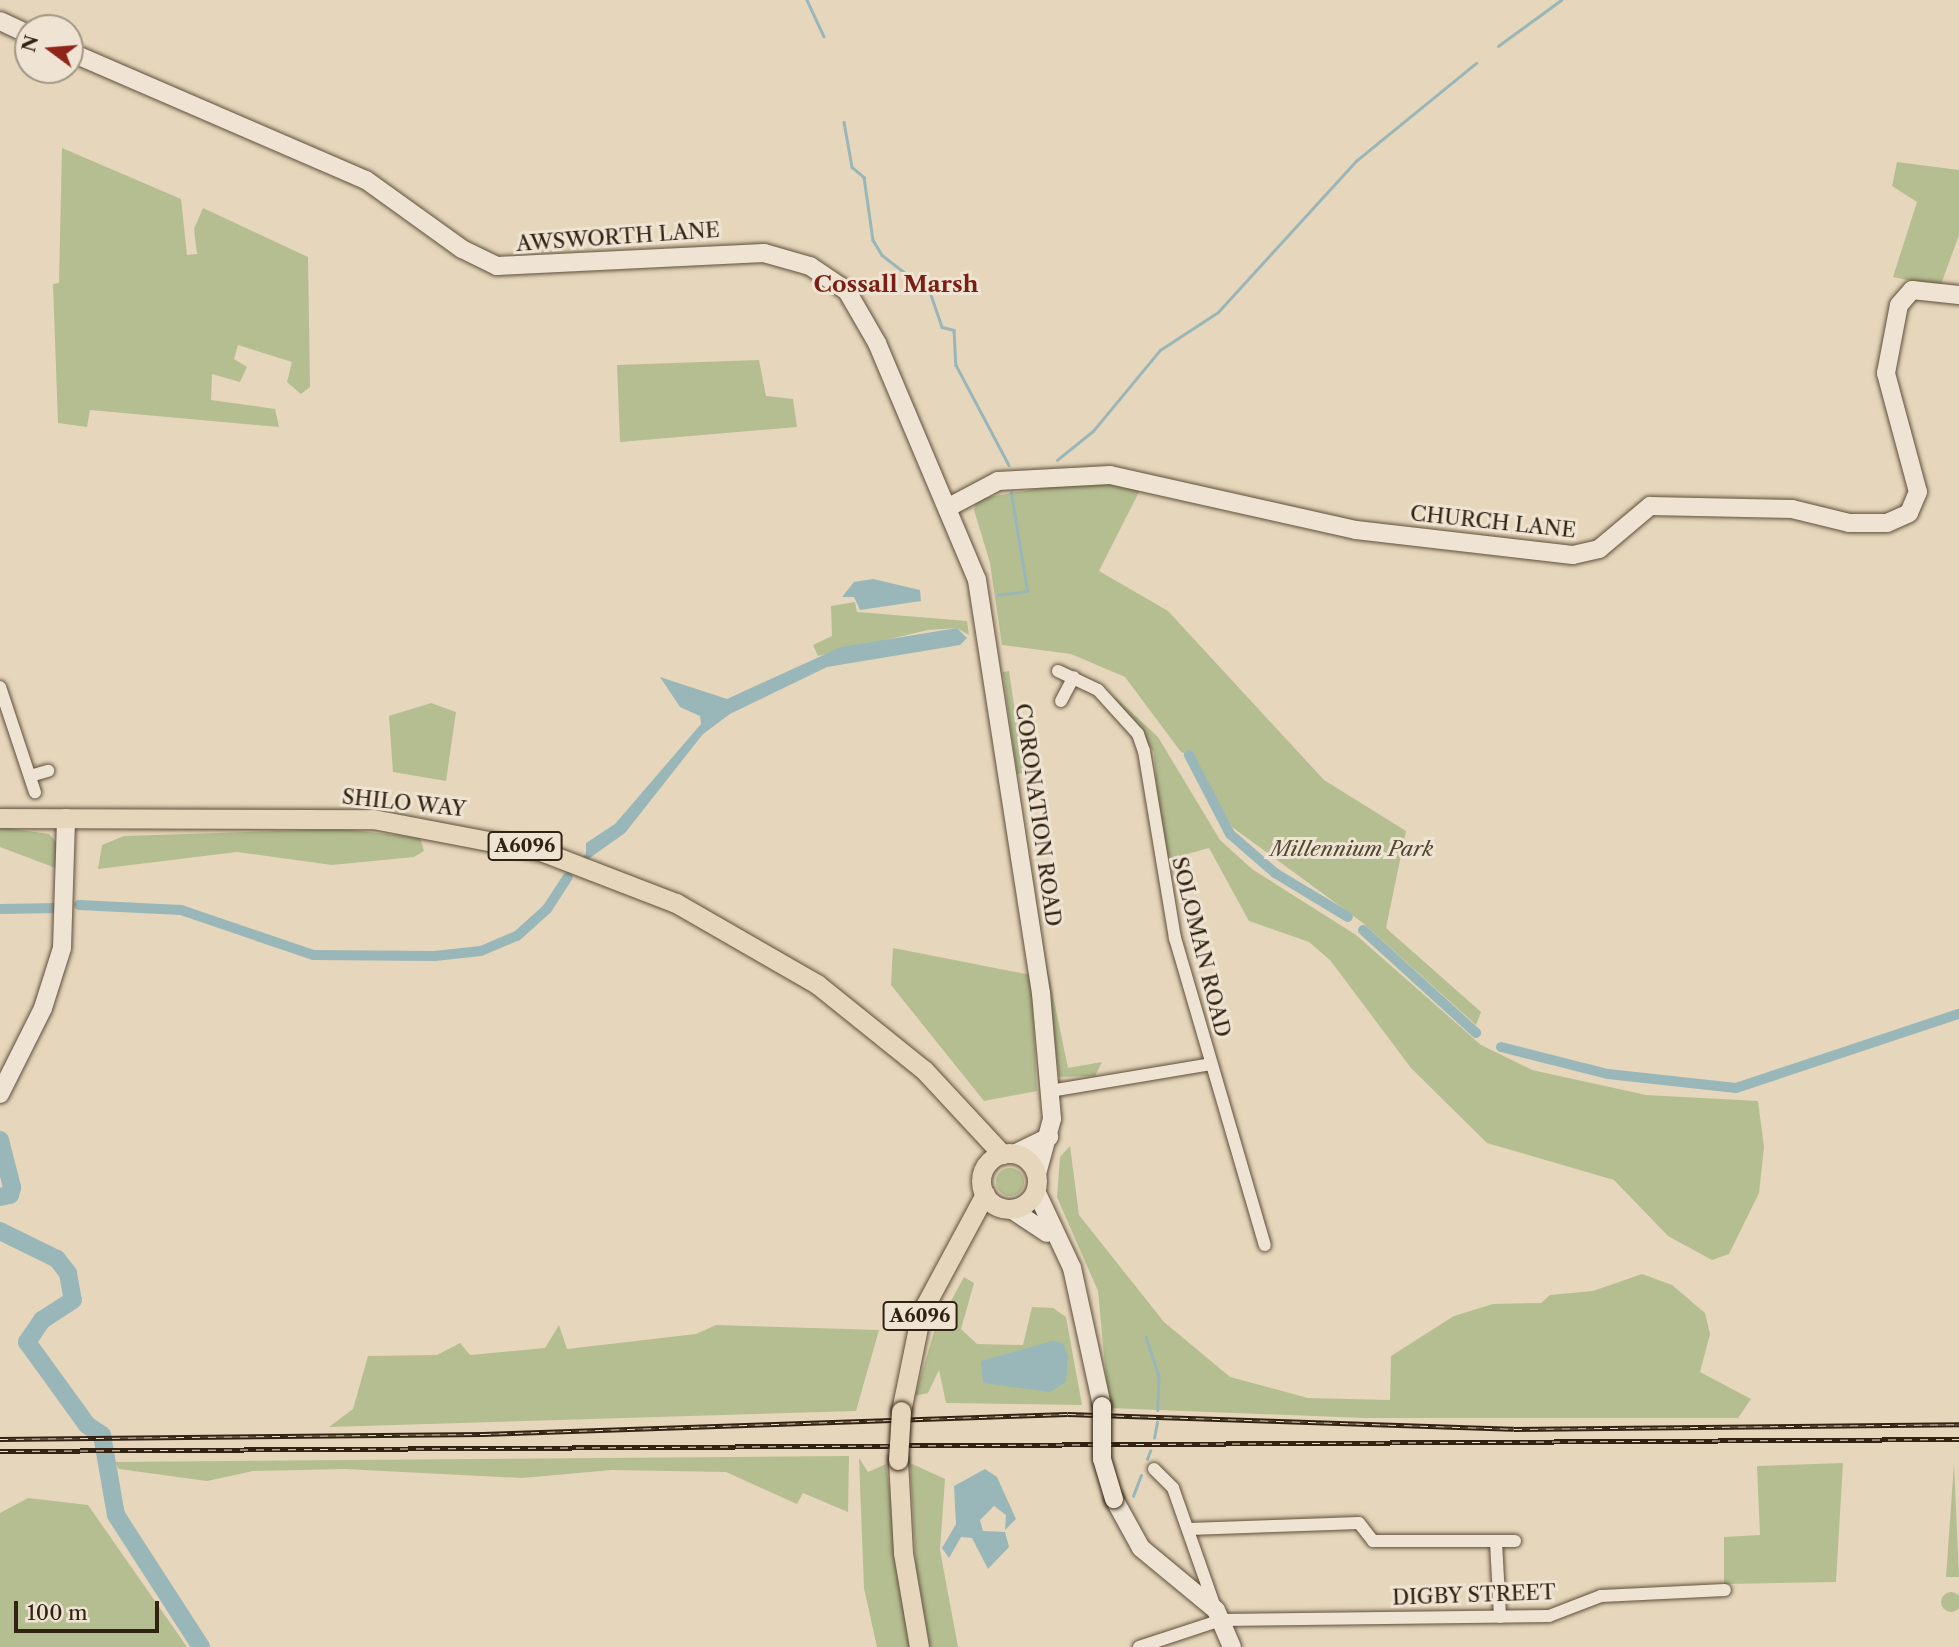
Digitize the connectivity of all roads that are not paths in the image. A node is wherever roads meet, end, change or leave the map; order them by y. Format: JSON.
{"nodes":[{"id":1,"x":84,"y":58,"type":"edge"},
{"id":2,"x":1959,"y":295,"type":"edge"},
{"id":3,"x":949,"y":507,"type":"junction"},
{"id":4,"x":1058,"y":671,"type":"dead end"},
{"id":5,"x":1074,"y":677,"type":"junction"},
{"id":6,"x":0,"y":687,"type":"edge"},
{"id":7,"x":1061,"y":701,"type":"dead end"},
{"id":8,"x":48,"y":771,"type":"dead end"},
{"id":9,"x":30,"y":776,"type":"junction"},
{"id":10,"x":36,"y":792,"type":"dead end"},
{"id":11,"x":0,"y":818,"type":"edge"},
{"id":12,"x":66,"y":818,"type":"junction"},
{"id":13,"x":1211,"y":1064,"type":"junction"},
{"id":14,"x":1050,"y":1091,"type":"junction"},
{"id":15,"x":0,"y":1094,"type":"edge"},
{"id":16,"x":967,"y":1121,"type":"junction"},
{"id":17,"x":1049,"y":1137,"type":"junction"},
{"id":18,"x":1009,"y":1153,"type":"junction"},
{"id":19,"x":982,"y":1173,"type":"junction"},
{"id":20,"x":1036,"y":1182,"type":"junction"},
{"id":21,"x":985,"y":1194,"type":"junction"},
{"id":22,"x":1007,"y":1208,"type":"junction"},
{"id":23,"x":967,"y":1231,"type":"junction"},
{"id":24,"x":1265,"y":1245,"type":"dead end"},
{"id":25,"x":1063,"y":1247,"type":"junction"},
{"id":26,"x":1154,"y":1469,"type":"dead end"},
{"id":27,"x":1189,"y":1529,"type":"junction"},
{"id":28,"x":1515,"y":1541,"type":"dead end"},
{"id":29,"x":1496,"y":1542,"type":"junction"},
{"id":30,"x":1725,"y":1590,"type":"dead end"},
{"id":31,"x":1218,"y":1615,"type":"junction"},
{"id":32,"x":1500,"y":1617,"type":"junction"},
{"id":33,"x":919,"y":1647,"type":"edge"},
{"id":34,"x":1139,"y":1647,"type":"edge"},
{"id":35,"x":1232,"y":1647,"type":"edge"}],
"edges":[{"from":1,"to":3,"type":"street","name":"AWSWORTH LANE"},
{"from":2,"to":3,"type":"street","name":"CHURCH LANE"},
{"from":3,"to":14,"type":"street","name":"CORONATION ROAD"},
{"from":4,"to":5,"type":"street","name":"SOLOMAN ROAD"},
{"from":5,"to":7,"type":"street"},
{"from":5,"to":13,"type":"street","name":"SOLOMAN ROAD"},
{"from":6,"to":9,"type":"street"},
{"from":8,"to":9,"type":"street"},
{"from":9,"to":10,"type":"street"},
{"from":11,"to":12,"type":"main road","name":"SHILO WAY","number":"A6096"},
{"from":12,"to":15,"type":"street"},
{"from":12,"to":16,"type":"main road","name":"SHILO WAY","number":"A6096"},
{"from":13,"to":14,"type":"street","name":"SOLOMAN ROAD"},
{"from":13,"to":24,"type":"street","name":"SOLOMAN ROAD"},
{"from":14,"to":17,"type":"street","name":"CORONATION ROAD"},
{"from":16,"to":18,"type":"main road","name":"SHILO WAY","number":"A6096"},
{"from":16,"to":19,"type":"main road","name":"SHILO WAY","number":"A6096"},
{"from":17,"to":18,"type":"street"},
{"from":17,"to":20,"type":"street","name":"CORONATION ROAD"},
{"from":18,"to":19,"type":"main road"},
{"from":18,"to":20,"type":"main road"},
{"from":19,"to":21,"type":"main road"},
{"from":20,"to":22,"type":"main road"},
{"from":20,"to":25,"type":"street"},
{"from":21,"to":22,"type":"main road"},
{"from":21,"to":23,"type":"main road","number":"A6096"},
{"from":22,"to":23,"type":"main road","number":"A6096"},
{"from":22,"to":25,"type":"street"},
{"from":23,"to":33,"type":"main road","number":"A6096","bridge":true},
{"from":25,"to":31,"type":"street","bridge":true},
{"from":26,"to":27,"type":"street"},
{"from":27,"to":29,"type":"street"},
{"from":27,"to":31,"type":"street"},
{"from":28,"to":29,"type":"street"},
{"from":29,"to":32,"type":"street"},
{"from":30,"to":32,"type":"street","name":"DIGBY STREET"},
{"from":31,"to":32,"type":"street","name":"DIGBY STREET"},
{"from":31,"to":34,"type":"street","name":"DIGBY STREET"},
{"from":31,"to":35,"type":"street"}]}
